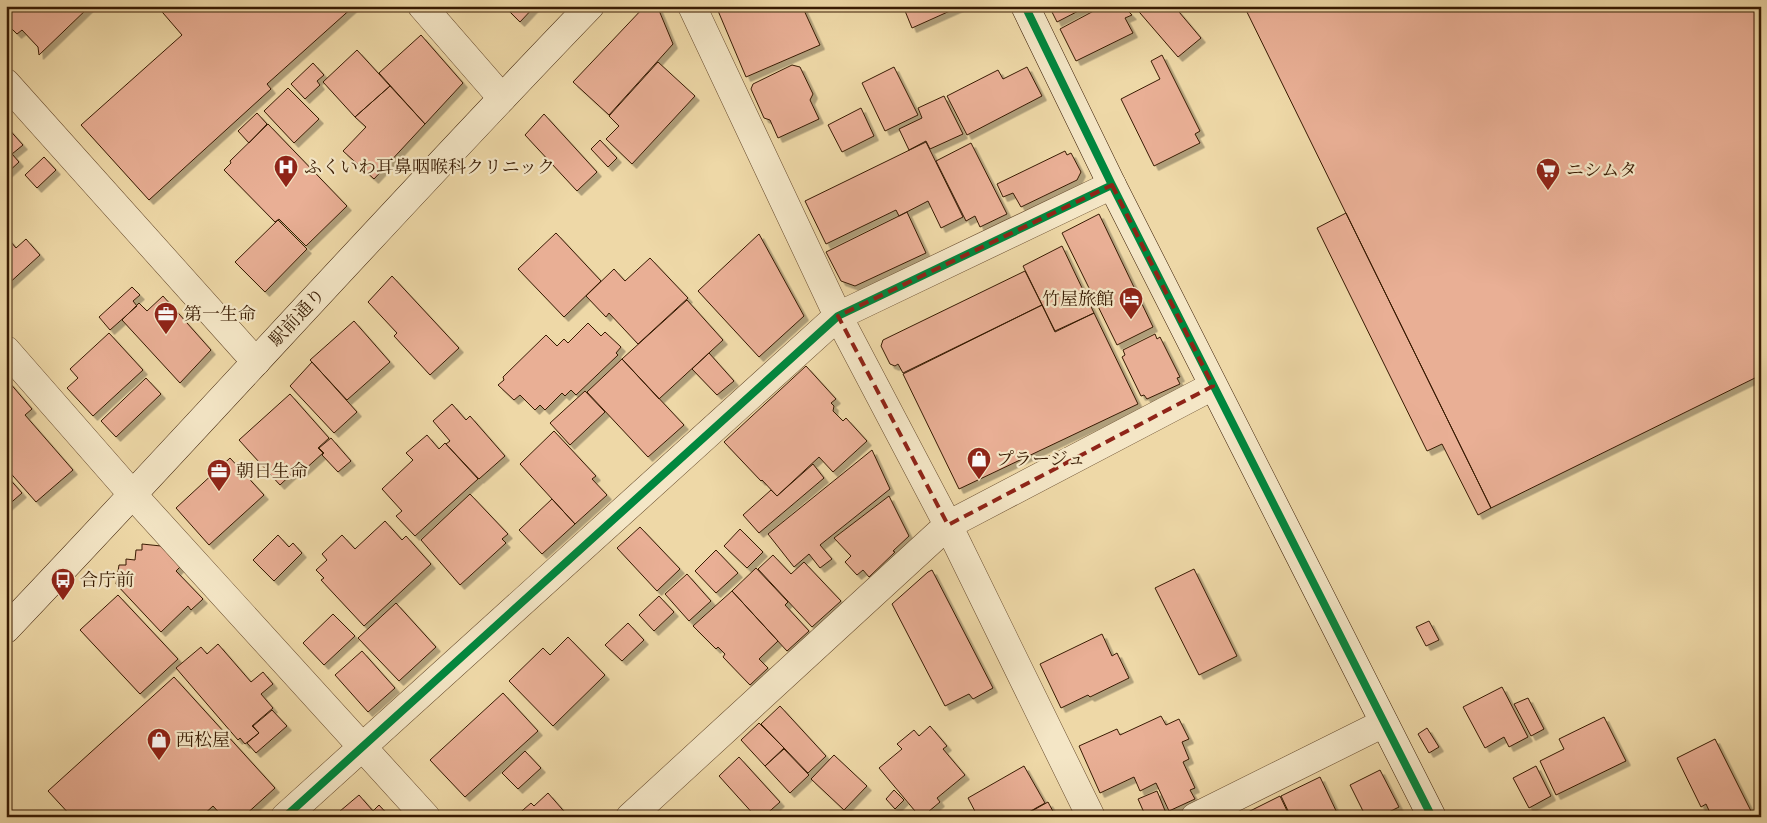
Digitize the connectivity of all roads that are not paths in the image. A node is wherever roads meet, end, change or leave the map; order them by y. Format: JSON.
{"nodes":[{"id":1,"x":422,"y":6,"type":"edge"},
{"id":2,"x":590,"y":6,"type":"edge"},
{"id":3,"x":692,"y":6,"type":"edge"},
{"id":4,"x":1025,"y":6,"type":"edge"},
{"id":5,"x":6,"y":84,"type":"edge"},
{"id":6,"x":502,"y":98,"type":"junction"},
{"id":7,"x":1112,"y":185,"type":"junction"},
{"id":8,"x":838,"y":316,"type":"junction"},
{"id":9,"x":6,"y":350,"type":"edge"},
{"id":10,"x":256,"y":362,"type":"junction"},
{"id":11,"x":1213,"y":386,"type":"junction"},
{"id":12,"x":133,"y":495,"type":"junction"},
{"id":13,"x":948,"y":525,"type":"junction"},
{"id":14,"x":6,"y":629,"type":"edge"},
{"id":15,"x":1384,"y":723,"type":"junction"},
{"id":16,"x":363,"y":746,"type":"junction"},
{"id":17,"x":285,"y":817,"type":"edge"},
{"id":18,"x":426,"y":817,"type":"edge"},
{"id":19,"x":630,"y":817,"type":"edge"},
{"id":20,"x":1091,"y":817,"type":"edge"},
{"id":21,"x":1195,"y":817,"type":"edge"},
{"id":22,"x":1432,"y":817,"type":"edge"}],
"edges":[{"from":1,"to":6,"type":"street"},
{"from":2,"to":6,"type":"street","name":"駅前通り"},
{"from":3,"to":8,"type":"street"},
{"from":4,"to":7,"type":"street"},
{"from":5,"to":10,"type":"street"},
{"from":6,"to":10,"type":"street","name":"駅前通り"},
{"from":7,"to":8,"type":"street"},
{"from":7,"to":11,"type":"street"},
{"from":8,"to":13,"type":"street"},
{"from":8,"to":16,"type":"street"},
{"from":9,"to":12,"type":"street"},
{"from":10,"to":12,"type":"street","name":"駅前通り"},
{"from":11,"to":13,"type":"street"},
{"from":11,"to":15,"type":"street"},
{"from":12,"to":14,"type":"street","name":"駅前通り"},
{"from":12,"to":16,"type":"street"},
{"from":13,"to":19,"type":"street"},
{"from":13,"to":20,"type":"street"},
{"from":15,"to":21,"type":"street"},
{"from":15,"to":22,"type":"street"},
{"from":16,"to":17,"type":"street"},
{"from":16,"to":18,"type":"street"}]}
